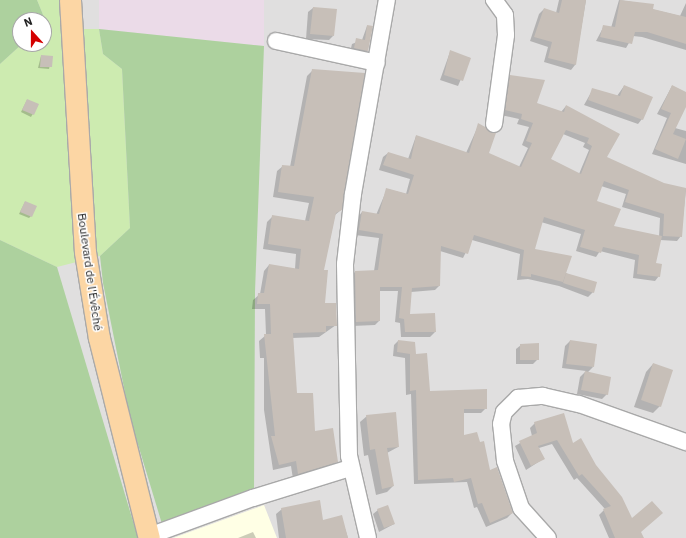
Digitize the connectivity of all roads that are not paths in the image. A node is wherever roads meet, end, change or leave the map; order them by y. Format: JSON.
{"nodes":[{"id":1,"x":70,"y":0,"type":"edge"},
{"id":2,"x":387,"y":0,"type":"edge"},
{"id":3,"x":494,"y":0,"type":"edge"},
{"id":4,"x":276,"y":41,"type":"dead end"},
{"id":5,"x":377,"y":63,"type":"junction"},
{"id":6,"x":494,"y":124,"type":"dead end"},
{"id":7,"x":686,"y":442,"type":"edge"},
{"id":8,"x":350,"y":468,"type":"junction"},
{"id":9,"x":541,"y":536,"type":"edge"},
{"id":10,"x":149,"y":537,"type":"edge"},
{"id":11,"x":368,"y":538,"type":"edge"}],
"edges":[{"from":1,"to":10,"type":"main road","name":"Boulevard de l'Évêché"},
{"from":2,"to":5,"type":"street"},
{"from":3,"to":6,"type":"street"},
{"from":4,"to":5,"type":"street"},
{"from":5,"to":8,"type":"street"},
{"from":7,"to":9,"type":"street"},
{"from":8,"to":10,"type":"street"},
{"from":8,"to":11,"type":"street"}]}
